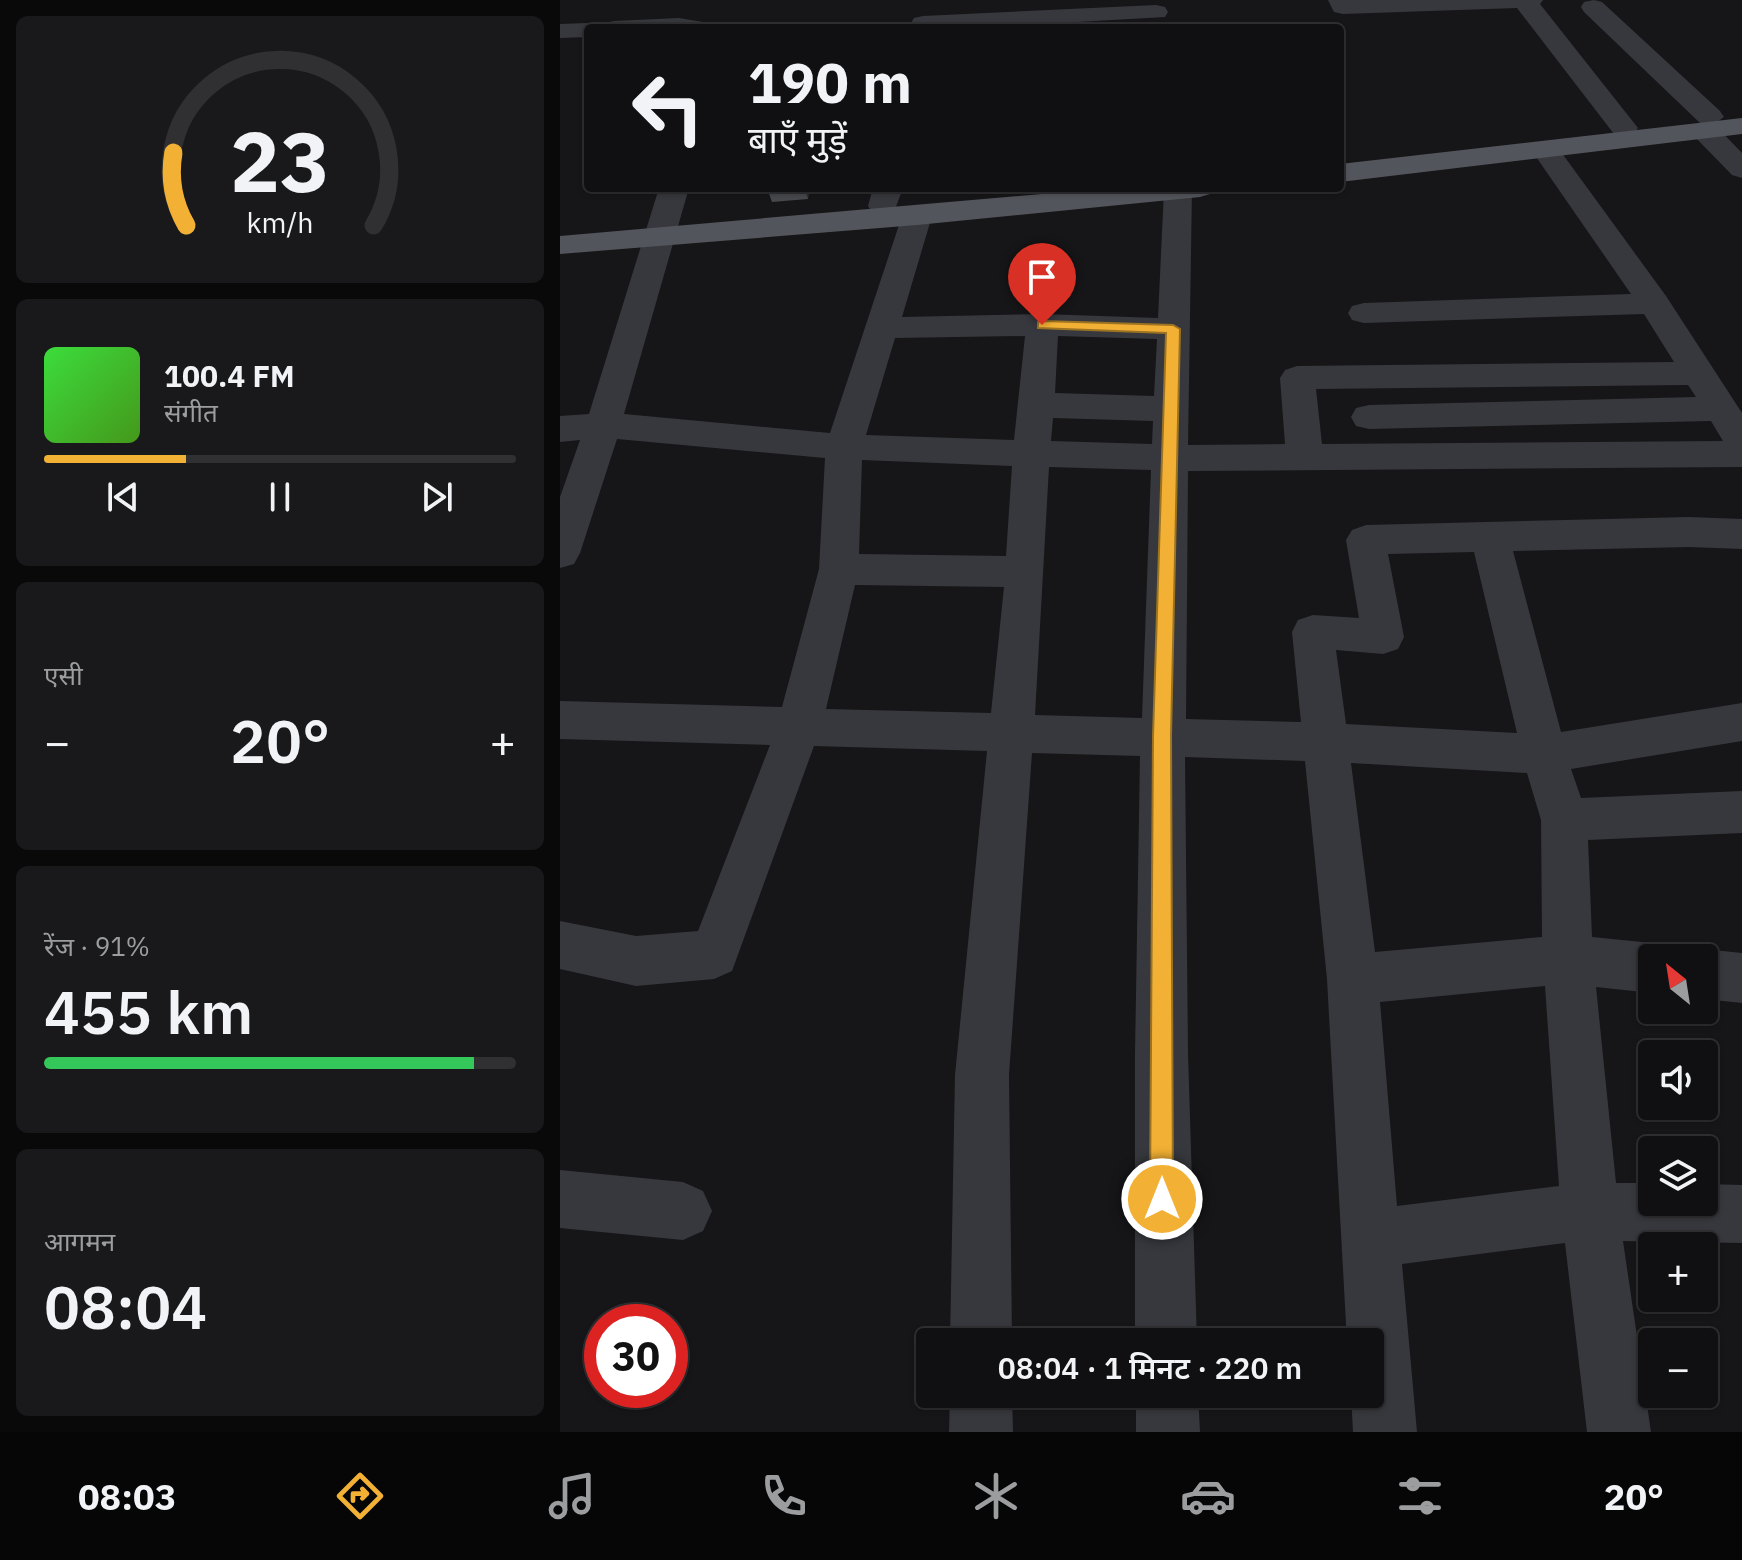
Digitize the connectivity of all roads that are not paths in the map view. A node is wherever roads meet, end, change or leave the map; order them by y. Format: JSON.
{"nodes":[{"id":1,"x":911,"y":0,"type":"edge"},
{"id":2,"x":1340,"y":0,"type":"edge"},
{"id":3,"x":1527,"y":1,"type":"edge"},
{"id":4,"x":1593,"y":7,"type":"dead end"},
{"id":5,"x":1156,"y":12,"type":"dead end"},
{"id":6,"x":921,"y":24,"type":"edge"},
{"id":7,"x":955,"y":24,"type":"edge"},
{"id":8,"x":584,"y":30,"type":"edge"},
{"id":9,"x":560,"y":31,"type":"edge"},
{"id":10,"x":1742,"y":113,"type":"edge"},
{"id":11,"x":1707,"y":124,"type":"junction"},
{"id":12,"x":1742,"y":126,"type":"edge"},
{"id":13,"x":1624,"y":128,"type":"junction"},
{"id":14,"x":1546,"y":151,"type":"junction"},
{"id":15,"x":1344,"y":161,"type":"edge"},
{"id":16,"x":1742,"y":169,"type":"edge"},
{"id":17,"x":1344,"y":173,"type":"edge"},
{"id":18,"x":673,"y":192,"type":"edge"},
{"id":19,"x":989,"y":192,"type":"edge"},
{"id":20,"x":1159,"y":192,"type":"edge"},
{"id":21,"x":1189,"y":192,"type":"edge"},
{"id":22,"x":886,"y":197,"type":"edge"},
{"id":23,"x":917,"y":216,"type":"junction"},
{"id":24,"x":661,"y":230,"type":"junction"},
{"id":25,"x":560,"y":232,"type":"edge"},
{"id":26,"x":560,"y":245,"type":"edge"},
{"id":27,"x":1654,"y":303,"type":"junction"},
{"id":28,"x":1364,"y":313,"type":"dead end"},
{"id":29,"x":1042,"y":325,"type":"junction"},
{"id":30,"x":882,"y":328,"type":"junction"},
{"id":31,"x":1173,"y":329,"type":"junction"},
{"id":32,"x":1695,"y":373,"type":"junction"},
{"id":33,"x":1037,"y":405,"type":"junction"},
{"id":34,"x":1170,"y":409,"type":"junction"},
{"id":35,"x":1720,"y":409,"type":"junction"},
{"id":36,"x":1369,"y":417,"type":"dead end"},
{"id":37,"x":603,"y":425,"type":"junction"},
{"id":38,"x":560,"y":429,"type":"edge"},
{"id":39,"x":1742,"y":442,"type":"edge"},
{"id":40,"x":844,"y":447,"type":"junction"},
{"id":41,"x":1031,"y":453,"type":"junction"},
{"id":42,"x":1742,"y":454,"type":"edge"},
{"id":43,"x":1305,"y":457,"type":"junction"},
{"id":44,"x":1169,"y":458,"type":"junction"},
{"id":45,"x":1742,"y":534,"type":"edge"},
{"id":46,"x":1490,"y":537,"type":"junction"},
{"id":47,"x":560,"y":553,"type":"edge"},
{"id":48,"x":839,"y":569,"type":"junction"},
{"id":49,"x":1025,"y":572,"type":"junction"},
{"id":50,"x":560,"y":720,"type":"edge"},
{"id":51,"x":1742,"y":722,"type":"edge"},
{"id":52,"x":799,"y":727,"type":"junction"},
{"id":53,"x":1014,"y":732,"type":"junction"},
{"id":54,"x":1162,"y":736,"type":"junction"},
{"id":55,"x":1326,"y":742,"type":"junction"},
{"id":56,"x":1544,"y":754,"type":"junction"},
{"id":57,"x":1742,"y":812,"type":"edge"},
{"id":58,"x":1564,"y":820,"type":"junction"},
{"id":59,"x":560,"y":945,"type":"edge"},
{"id":60,"x":1568,"y":959,"type":"junction"},
{"id":61,"x":1638,"y":966,"type":"edge"},
{"id":62,"x":1718,"y":975,"type":"edge"},
{"id":63,"x":1742,"y":978,"type":"edge"},
{"id":64,"x":1353,"y":979,"type":"junction"},
{"id":65,"x":560,"y":1199,"type":"edge"},
{"id":66,"x":683,"y":1211,"type":"dead end"},
{"id":67,"x":1590,"y":1211,"type":"junction"},
{"id":68,"x":1742,"y":1214,"type":"edge"},
{"id":69,"x":1370,"y":1239,"type":"junction"},
{"id":70,"x":981,"y":1328,"type":"edge"},
{"id":71,"x":1166,"y":1328,"type":"edge"},
{"id":72,"x":981,"y":1408,"type":"edge"},
{"id":73,"x":1167,"y":1408,"type":"edge"},
{"id":74,"x":981,"y":1432,"type":"edge"},
{"id":75,"x":1168,"y":1432,"type":"edge"},
{"id":76,"x":1385,"y":1432,"type":"edge"},
{"id":77,"x":1619,"y":1432,"type":"edge"}],
"edges":[{"from":1,"to":6,"type":"street"},
{"from":2,"to":3,"type":"street"},
{"from":3,"to":13,"type":"street"},
{"from":4,"to":11,"type":"street"},
{"from":5,"to":7,"type":"street"},
{"from":8,"to":9,"type":"street"},
{"from":10,"to":11,"type":"main road"},
{"from":11,"to":12,"type":"main road"},
{"from":11,"to":13,"type":"main road"},
{"from":11,"to":14,"type":"main road"},
{"from":11,"to":16,"type":"street"},
{"from":13,"to":15,"type":"main road"},
{"from":14,"to":17,"type":"main road"},
{"from":14,"to":27,"type":"street"},
{"from":18,"to":24,"type":"street"},
{"from":19,"to":22,"type":"main road"},
{"from":20,"to":23,"type":"main road"},
{"from":21,"to":31,"type":"street"},
{"from":22,"to":24,"type":"main road"},
{"from":23,"to":24,"type":"main road"},
{"from":23,"to":30,"type":"street"},
{"from":24,"to":25,"type":"main road"},
{"from":24,"to":26,"type":"main road"},
{"from":24,"to":37,"type":"street"},
{"from":27,"to":28,"type":"street"},
{"from":27,"to":32,"type":"street"},
{"from":29,"to":30,"type":"street"},
{"from":29,"to":31,"type":"street"},
{"from":29,"to":33,"type":"street"},
{"from":30,"to":40,"type":"street"},
{"from":31,"to":34,"type":"street"},
{"from":32,"to":35,"type":"street"},
{"from":32,"to":43,"type":"street"},
{"from":33,"to":34,"type":"street"},
{"from":33,"to":41,"type":"street"},
{"from":34,"to":44,"type":"street"},
{"from":35,"to":36,"type":"street"},
{"from":35,"to":39,"type":"street"},
{"from":37,"to":38,"type":"street"},
{"from":37,"to":40,"type":"street"},
{"from":37,"to":47,"type":"street"},
{"from":40,"to":41,"type":"street"},
{"from":40,"to":48,"type":"street"},
{"from":41,"to":44,"type":"street"},
{"from":41,"to":49,"type":"street"},
{"from":42,"to":43,"type":"street"},
{"from":43,"to":44,"type":"street"},
{"from":44,"to":54,"type":"street"},
{"from":45,"to":46,"type":"street"},
{"from":46,"to":55,"type":"street"},
{"from":46,"to":56,"type":"street"},
{"from":48,"to":49,"type":"street"},
{"from":48,"to":52,"type":"street"},
{"from":49,"to":53,"type":"street"},
{"from":50,"to":52,"type":"street"},
{"from":51,"to":56,"type":"street"},
{"from":52,"to":53,"type":"street"},
{"from":52,"to":59,"type":"street"},
{"from":53,"to":54,"type":"street"},
{"from":53,"to":70,"type":"street"},
{"from":54,"to":55,"type":"street"},
{"from":54,"to":71,"type":"street"},
{"from":55,"to":56,"type":"street"},
{"from":55,"to":64,"type":"street"},
{"from":56,"to":58,"type":"street"},
{"from":57,"to":58,"type":"street"},
{"from":58,"to":60,"type":"street"},
{"from":60,"to":61,"type":"street"},
{"from":60,"to":64,"type":"street"},
{"from":60,"to":67,"type":"street"},
{"from":62,"to":63,"type":"street"},
{"from":64,"to":69,"type":"street"},
{"from":65,"to":66,"type":"street"},
{"from":67,"to":68,"type":"street"},
{"from":67,"to":69,"type":"street"},
{"from":67,"to":77,"type":"street"},
{"from":69,"to":76,"type":"street"},
{"from":72,"to":74,"type":"street"},
{"from":73,"to":75,"type":"street"}]}
